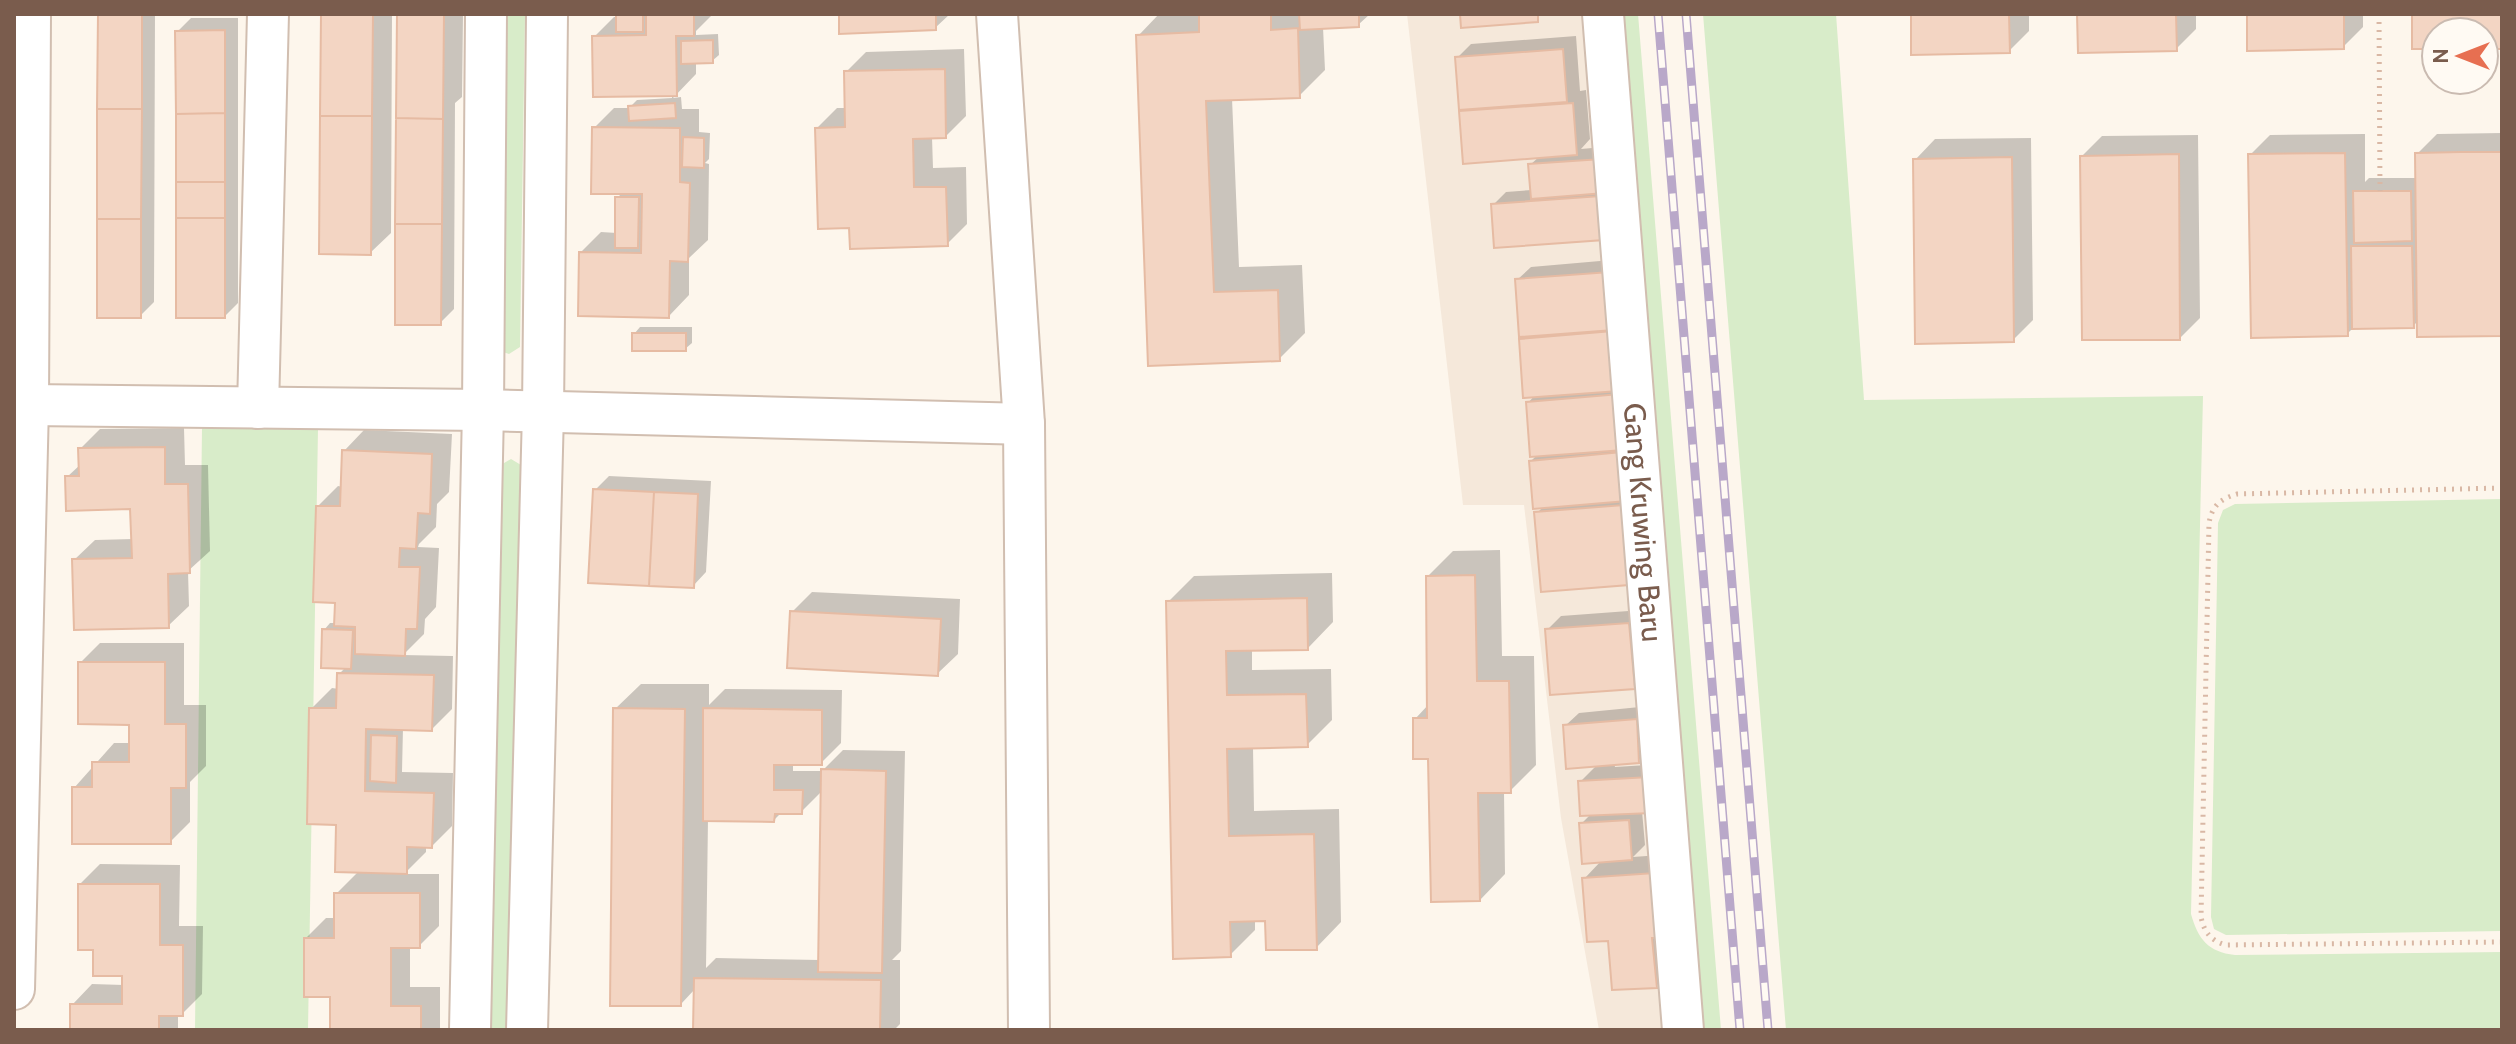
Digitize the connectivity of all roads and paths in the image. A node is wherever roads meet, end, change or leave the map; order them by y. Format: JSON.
{"nodes":[{"id":1,"x":30,"y":14,"type":"edge"},
{"id":2,"x":268,"y":14,"type":"edge"},
{"id":3,"x":486,"y":14,"type":"edge"},
{"id":4,"x":547,"y":14,"type":"edge"},
{"id":5,"x":997,"y":14,"type":"edge"},
{"id":6,"x":1603,"y":14,"type":"edge"},
{"id":7,"x":2379,"y":14,"type":"edge"},
{"id":8,"x":2380,"y":191,"type":"dead end"},
{"id":9,"x":21,"y":248,"type":"edge"},
{"id":10,"x":28,"y":405,"type":"junction"},
{"id":11,"x":258,"y":408,"type":"junction"},
{"id":12,"x":483,"y":410,"type":"junction"},
{"id":13,"x":543,"y":412,"type":"junction"},
{"id":14,"x":1024,"y":424,"type":"junction"},
{"id":15,"x":2502,"y":488,"type":"edge"},
{"id":16,"x":2502,"y":942,"type":"edge"},
{"id":17,"x":14,"y":989,"type":"edge"},
{"id":18,"x":470,"y":1030,"type":"edge"},
{"id":19,"x":527,"y":1030,"type":"edge"},
{"id":20,"x":1029,"y":1030,"type":"edge"},
{"id":21,"x":1683,"y":1030,"type":"edge"}],
"edges":[{"from":1,"to":9,"type":"street"},
{"from":2,"to":11,"type":"street"},
{"from":3,"to":12,"type":"street"},
{"from":4,"to":13,"type":"street"},
{"from":5,"to":14,"type":"street"},
{"from":6,"to":21,"type":"street","name":"Gang Kruwing Baru"},
{"from":7,"to":8,"type":"path"},
{"from":9,"to":10,"type":"street"},
{"from":10,"to":11,"type":"street"},
{"from":10,"to":17,"type":"street"},
{"from":11,"to":12,"type":"street"},
{"from":12,"to":13,"type":"street"},
{"from":12,"to":18,"type":"street"},
{"from":13,"to":14,"type":"street"},
{"from":13,"to":19,"type":"street"},
{"from":14,"to":20,"type":"street"},
{"from":15,"to":16,"type":"path"}]}
